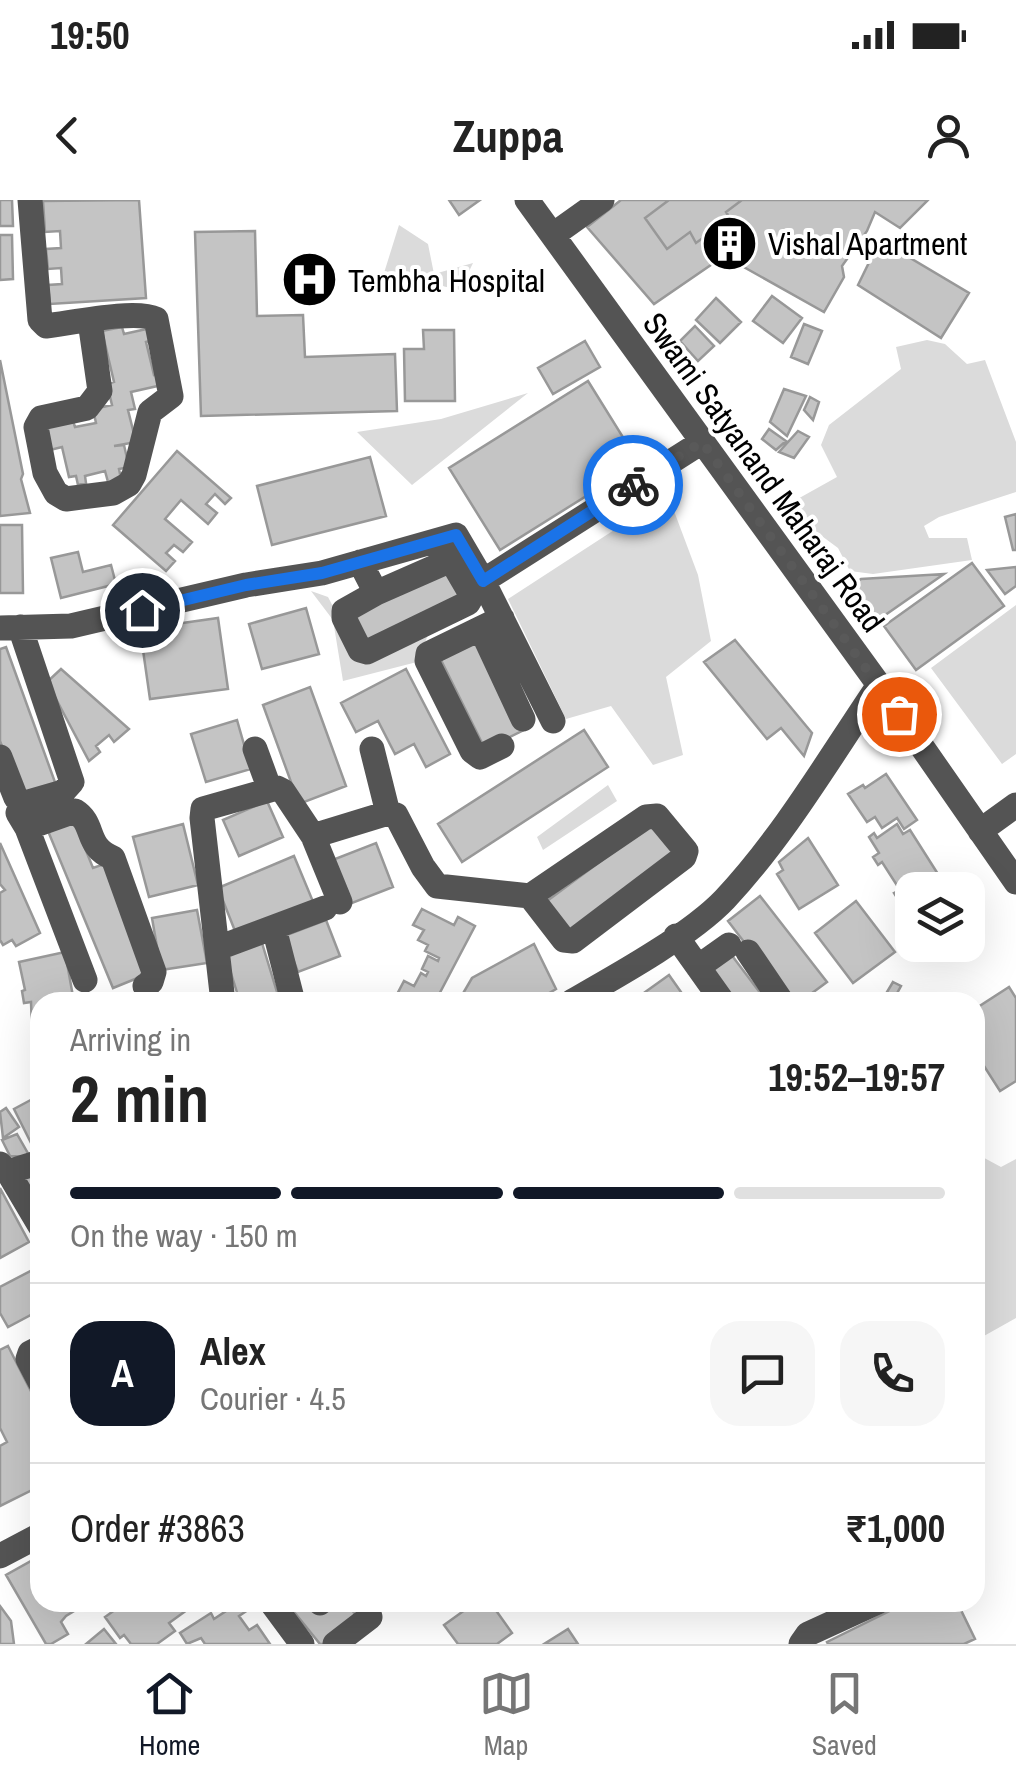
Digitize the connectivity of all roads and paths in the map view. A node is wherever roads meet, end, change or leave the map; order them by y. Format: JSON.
{"nodes":[{"id":1,"x":30,"y":200,"type":"edge"},
{"id":2,"x":526,"y":200,"type":"edge"},
{"id":3,"x":602,"y":200,"type":"edge"},
{"id":4,"x":552,"y":236,"type":"junction"},
{"id":5,"x":90,"y":321,"type":"junction"},
{"id":6,"x":702,"y":442,"type":"junction"},
{"id":7,"x":360,"y":562,"type":"junction"},
{"id":8,"x":483,"y":581,"type":"junction"},
{"id":9,"x":376,"y":593,"type":"junction"},
{"id":10,"x":492,"y":624,"type":"junction"},
{"id":11,"x":10,"y":627,"type":"edge"},
{"id":12,"x":879,"y":686,"type":"junction"},
{"id":13,"x":524,"y":719,"type":"dead end"},
{"id":14,"x":553,"y":721,"type":"dead end"},
{"id":15,"x":502,"y":746,"type":"dead end"},
{"id":16,"x":255,"y":749,"type":"dead end"},
{"id":17,"x":372,"y":749,"type":"dead end"},
{"id":18,"x":0,"y":757,"type":"edge"},
{"id":19,"x":270,"y":790,"type":"junction"},
{"id":20,"x":0,"y":791,"type":"edge"},
{"id":21,"x":1016,"y":805,"type":"edge"},
{"id":22,"x":388,"y":813,"type":"junction"},
{"id":23,"x":27,"y":828,"type":"junction"},
{"id":24,"x":980,"y":830,"type":"junction"},
{"id":25,"x":313,"y":836,"type":"junction"},
{"id":26,"x":1016,"y":882,"type":"edge"},
{"id":27,"x":530,"y":896,"type":"junction"},
{"id":28,"x":274,"y":928,"type":"junction"},
{"id":29,"x":676,"y":936,"type":"junction"},
{"id":30,"x":218,"y":948,"type":"junction"},
{"id":31,"x":698,"y":967,"type":"junction"},
{"id":32,"x":85,"y":980,"type":"dead end"},
{"id":33,"x":145,"y":986,"type":"dead end"},
{"id":34,"x":222,"y":992,"type":"edge"},
{"id":35,"x":291,"y":992,"type":"edge"},
{"id":36,"x":587,"y":992,"type":"edge"},
{"id":37,"x":716,"y":992,"type":"edge"},
{"id":38,"x":774,"y":992,"type":"edge"},
{"id":39,"x":30,"y":1164,"type":"edge"},
{"id":40,"x":4,"y":1168,"type":"edge"},
{"id":41,"x":30,"y":1210,"type":"edge"},
{"id":42,"x":30,"y":1540,"type":"edge"},
{"id":43,"x":0,"y":1556,"type":"edge"},
{"id":44,"x":278,"y":1612,"type":"edge"},
{"id":45,"x":368,"y":1612,"type":"edge"},
{"id":46,"x":856,"y":1612,"type":"edge"},
{"id":47,"x":302,"y":1644,"type":"edge"},
{"id":48,"x":335,"y":1644,"type":"edge"},
{"id":49,"x":801,"y":1644,"type":"edge"}],
"edges":[{"from":1,"to":5,"type":"street"},
{"from":2,"to":4,"type":"street","name":"Swami Satyanand Maharaj Road"},
{"from":3,"to":4,"type":"street"},
{"from":4,"to":6,"type":"street","name":"Swami Satyanand Maharaj Road"},
{"from":5,"to":5,"type":"street"},
{"from":6,"to":8,"type":"street"},
{"from":6,"to":12,"type":"street","name":"Swami Satyanand Maharaj Road"},
{"from":7,"to":8,"type":"street"},
{"from":7,"to":9,"type":"street"},
{"from":7,"to":11,"type":"street"},
{"from":8,"to":10,"type":"street"},
{"from":9,"to":9,"type":"street"},
{"from":10,"to":13,"type":"street"},
{"from":10,"to":14,"type":"street"},
{"from":10,"to":15,"type":"street"},
{"from":11,"to":18,"type":"street"},
{"from":12,"to":24,"type":"street","name":"Swami Satyanand Maharaj Road"},
{"from":12,"to":29,"type":"street"},
{"from":16,"to":19,"type":"street"},
{"from":17,"to":22,"type":"street"},
{"from":19,"to":25,"type":"street"},
{"from":19,"to":30,"type":"street"},
{"from":20,"to":23,"type":"street"},
{"from":21,"to":24,"type":"street"},
{"from":22,"to":25,"type":"street"},
{"from":22,"to":27,"type":"street"},
{"from":23,"to":32,"type":"street"},
{"from":23,"to":33,"type":"street"},
{"from":24,"to":26,"type":"street","name":"Swami Satyanand Maharaj Road"},
{"from":25,"to":28,"type":"street"},
{"from":27,"to":27,"type":"street"},
{"from":28,"to":30,"type":"street"},
{"from":28,"to":35,"type":"street"},
{"from":29,"to":31,"type":"street"},
{"from":29,"to":36,"type":"street"},
{"from":30,"to":34,"type":"street"},
{"from":31,"to":37,"type":"street"},
{"from":31,"to":38,"type":"street"},
{"from":39,"to":40,"type":"street"},
{"from":40,"to":41,"type":"street"},
{"from":42,"to":43,"type":"street"},
{"from":44,"to":47,"type":"street"},
{"from":45,"to":48,"type":"street"},
{"from":46,"to":49,"type":"street"}]}
